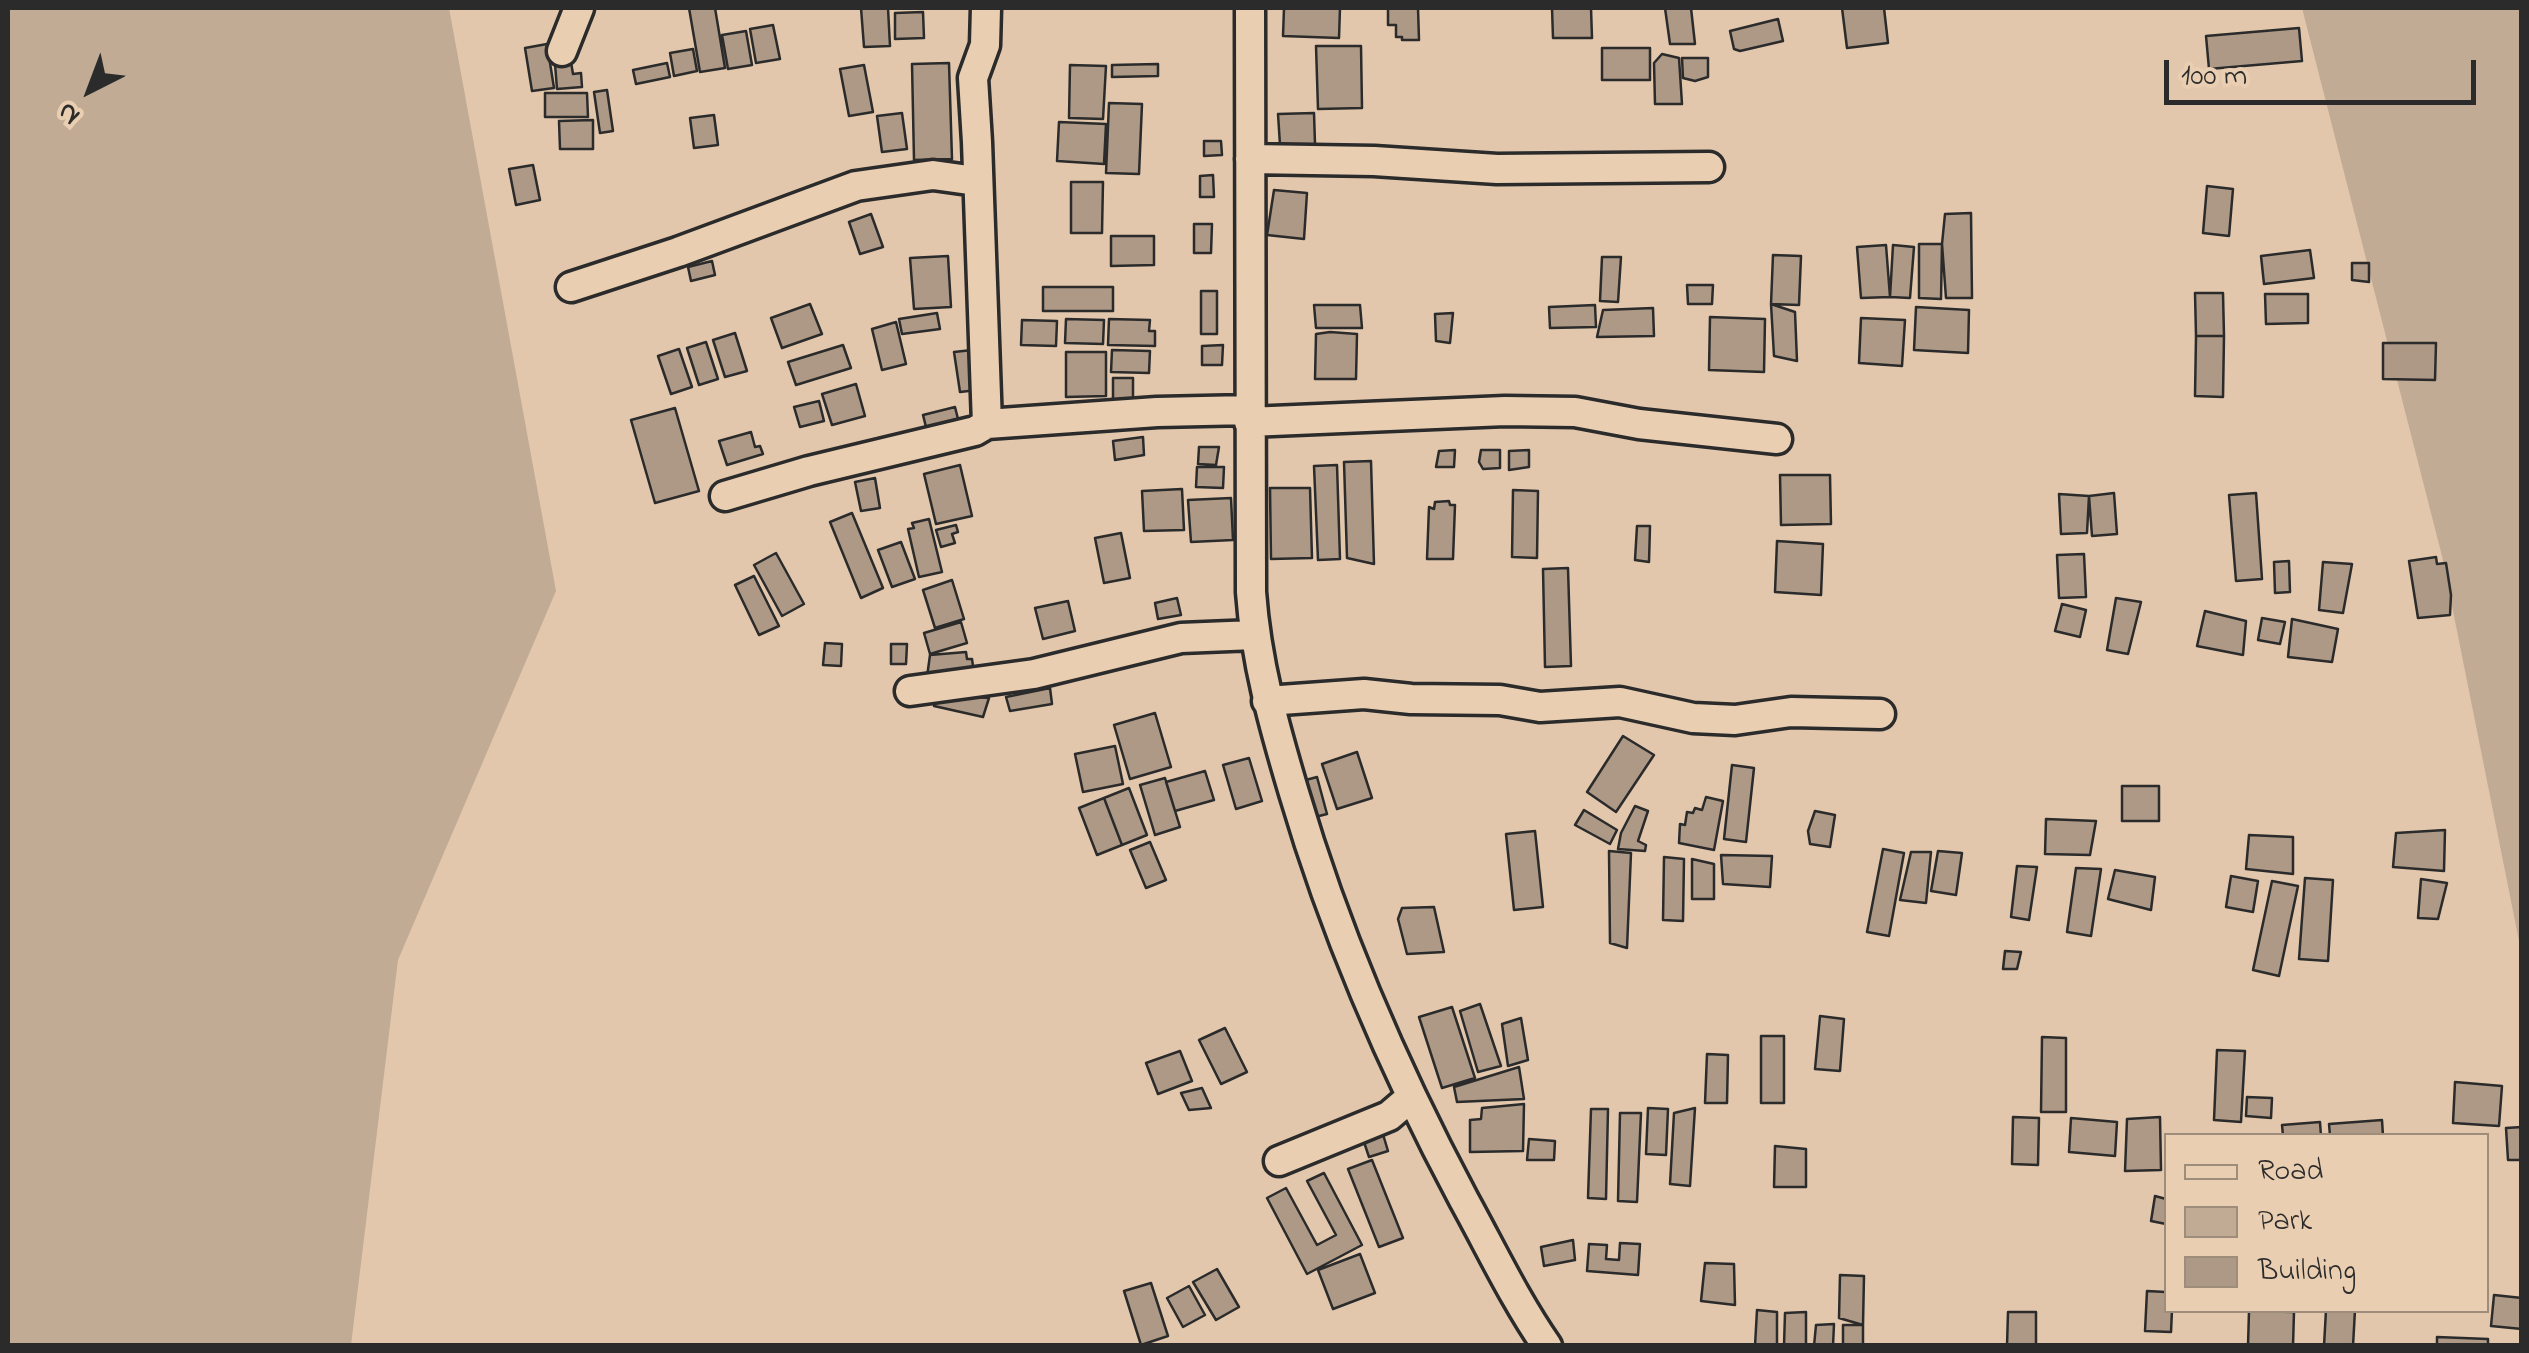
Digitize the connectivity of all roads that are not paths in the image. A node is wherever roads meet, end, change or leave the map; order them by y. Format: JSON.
{"nodes":[{"id":1,"x":579,"y":8,"type":"edge"},
{"id":2,"x":986,"y":8,"type":"edge"},
{"id":3,"x":1250,"y":8,"type":"edge"},
{"id":4,"x":562,"y":52,"type":"dead end"},
{"id":5,"x":1250,"y":159,"type":"junction"},
{"id":6,"x":1709,"y":167,"type":"dead end"},
{"id":7,"x":976,"y":181,"type":"junction"},
{"id":8,"x":571,"y":287,"type":"dead end"},
{"id":9,"x":1249,"y":416,"type":"junction"},
{"id":10,"x":988,"y":424,"type":"junction"},
{"id":11,"x":1777,"y":440,"type":"dead end"},
{"id":12,"x":725,"y":496,"type":"dead end"},
{"id":13,"x":1254,"y":635,"type":"junction"},
{"id":14,"x":910,"y":691,"type":"dead end"},
{"id":15,"x":1267,"y":701,"type":"junction"},
{"id":16,"x":1880,"y":714,"type":"dead end"},
{"id":17,"x":1410,"y":1098,"type":"junction"},
{"id":18,"x":1278,"y":1161,"type":"dead end"},
{"id":19,"x":1548,"y":1346,"type":"edge"}],
"edges":[{"from":1,"to":4,"type":"street"},
{"from":2,"to":7,"type":"street"},
{"from":3,"to":5,"type":"street"},
{"from":5,"to":6,"type":"street"},
{"from":5,"to":9,"type":"street"},
{"from":7,"to":8,"type":"street"},
{"from":7,"to":10,"type":"street"},
{"from":9,"to":10,"type":"street"},
{"from":9,"to":11,"type":"street"},
{"from":9,"to":13,"type":"street"},
{"from":10,"to":12,"type":"street"},
{"from":13,"to":14,"type":"street"},
{"from":13,"to":15,"type":"street"},
{"from":15,"to":16,"type":"street"},
{"from":15,"to":17,"type":"street"},
{"from":17,"to":18,"type":"street"},
{"from":17,"to":19,"type":"street"}]}
